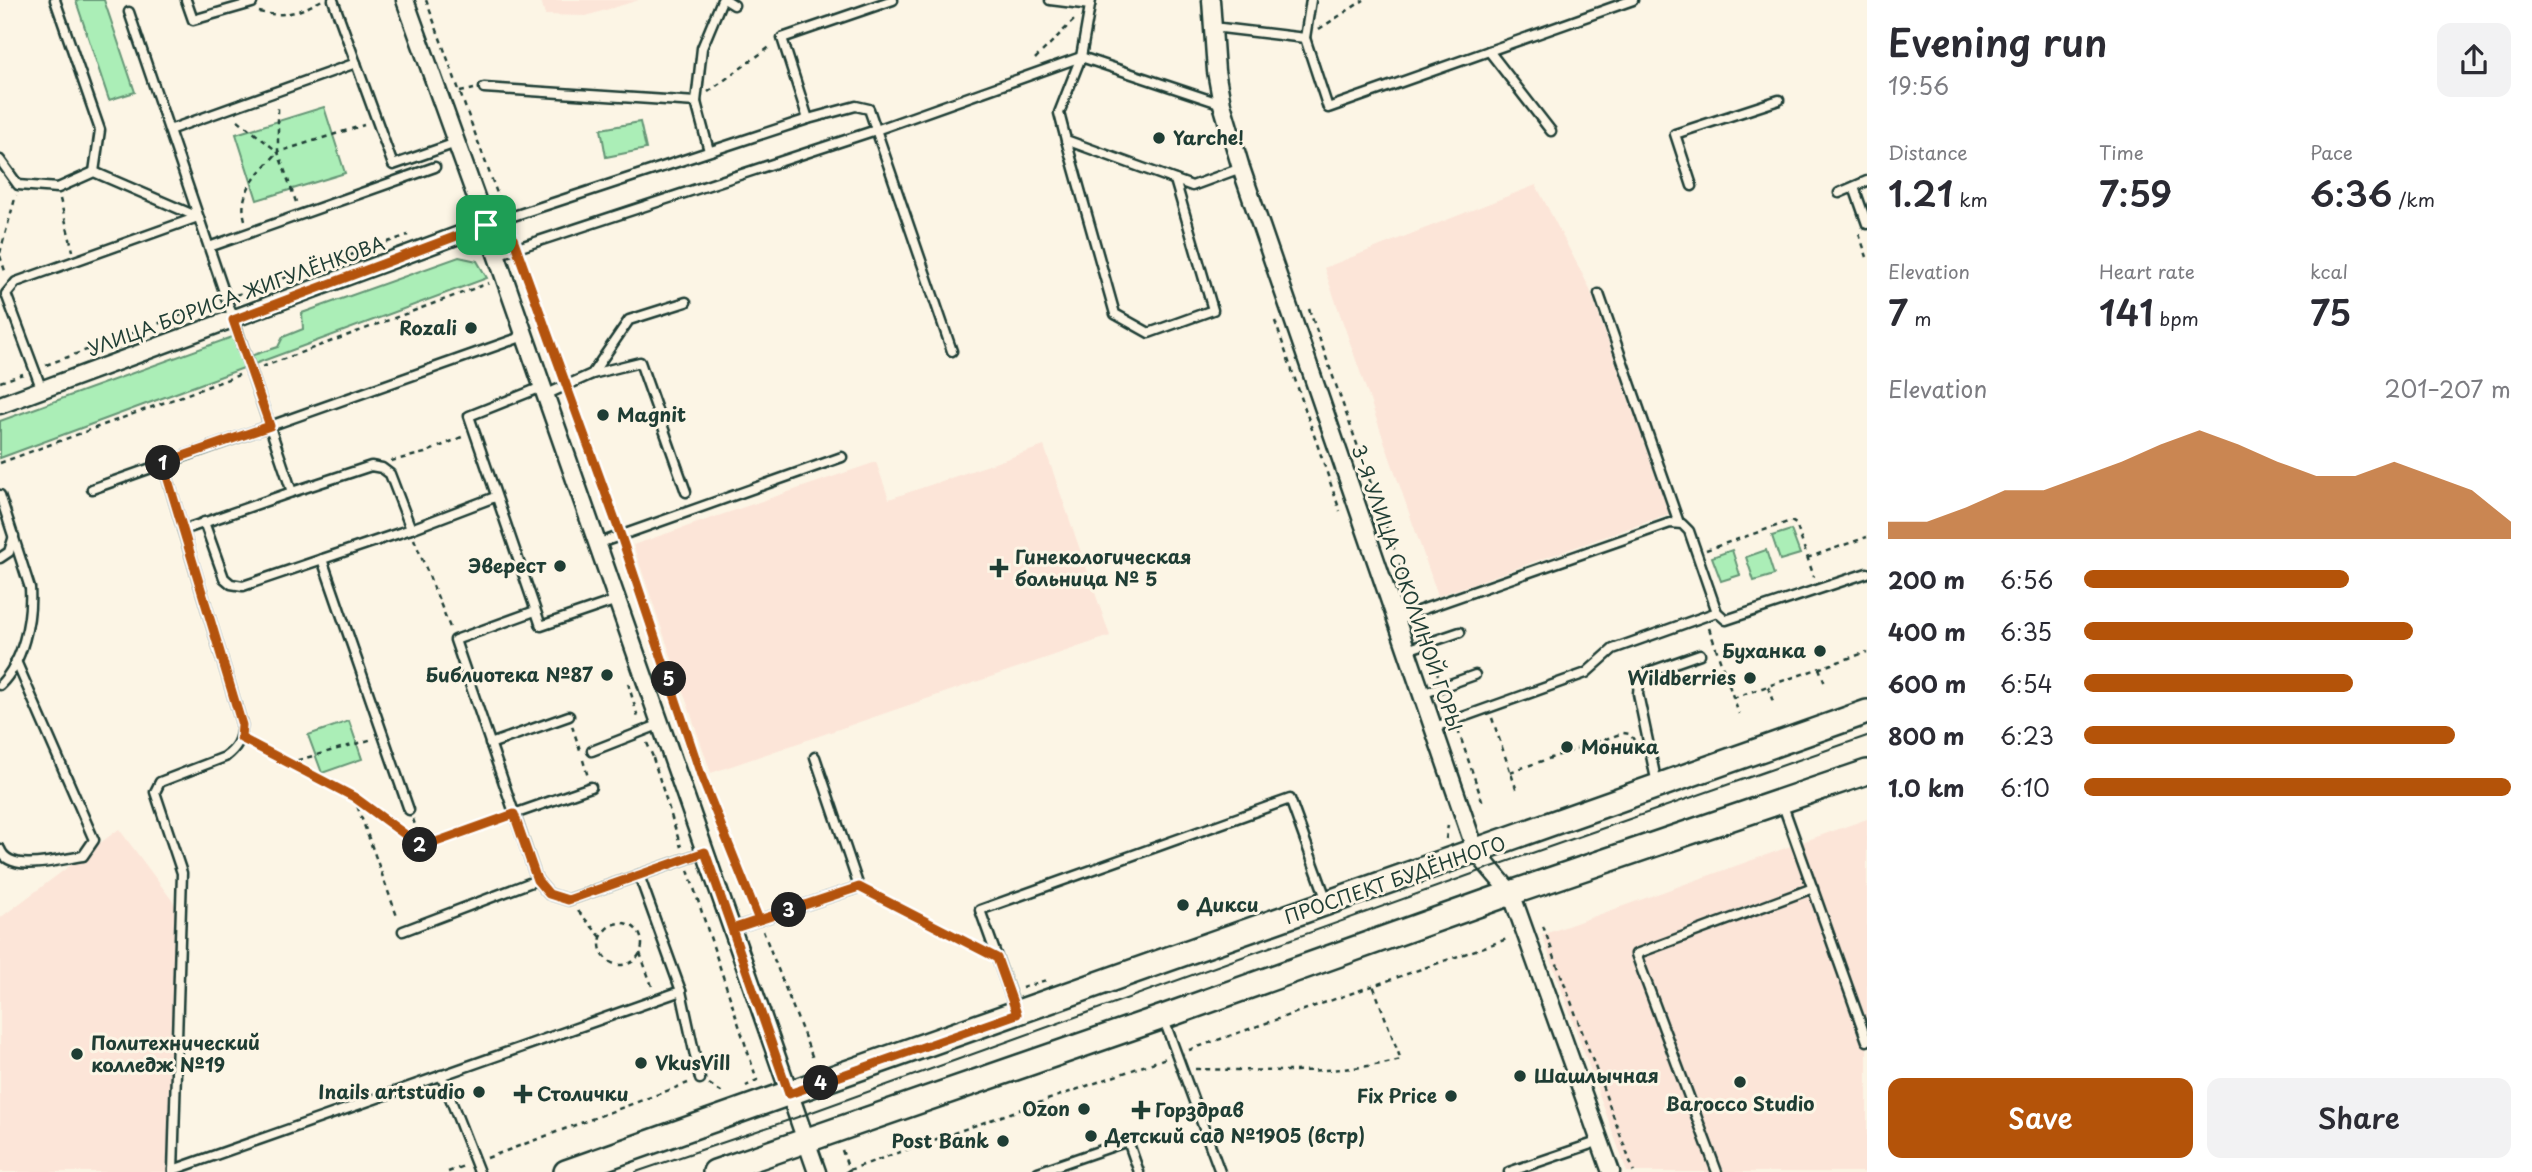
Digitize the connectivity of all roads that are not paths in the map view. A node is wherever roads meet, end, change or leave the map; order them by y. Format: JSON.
{"nodes":[{"id":1,"x":55,"y":0,"type":"edge"},
{"id":2,"x":186,"y":0,"type":"edge"},
{"id":3,"x":333,"y":0,"type":"edge"},
{"id":4,"x":405,"y":0,"type":"edge"},
{"id":5,"x":893,"y":0,"type":"edge"},
{"id":6,"x":1050,"y":0,"type":"edge"},
{"id":7,"x":1212,"y":0,"type":"edge"},
{"id":8,"x":1311,"y":0,"type":"edge"},
{"id":9,"x":1633,"y":0,"type":"edge"},
{"id":10,"x":249,"y":2,"type":"edge"},
{"id":11,"x":727,"y":2,"type":"edge"},
{"id":12,"x":1090,"y":3,"type":"edge"},
{"id":13,"x":129,"y":12,"type":"dead end"},
{"id":14,"x":1213,"y":27,"type":"junction"},
{"id":15,"x":1305,"y":38,"type":"junction"},
{"id":16,"x":1489,"y":51,"type":"junction"},
{"id":17,"x":1081,"y":57,"type":"junction"},
{"id":18,"x":356,"y":63,"type":"junction"},
{"id":19,"x":484,"y":88,"type":"dead end"},
{"id":20,"x":1780,"y":100,"type":"dead end"},
{"id":21,"x":696,"y":102,"type":"junction"},
{"id":22,"x":1222,"y":104,"type":"junction"},
{"id":23,"x":808,"y":119,"type":"junction"},
{"id":24,"x":169,"y":130,"type":"junction"},
{"id":25,"x":876,"y":130,"type":"junction"},
{"id":26,"x":1551,"y":131,"type":"dead end"},
{"id":27,"x":1066,"y":140,"type":"junction"},
{"id":28,"x":456,"y":143,"type":"junction"},
{"id":29,"x":709,"y":151,"type":"junction"},
{"id":30,"x":0,"y":160,"type":"edge"},
{"id":31,"x":435,"y":167,"type":"dead end"},
{"id":32,"x":1241,"y":168,"type":"junction"},
{"id":33,"x":94,"y":172,"type":"junction"},
{"id":34,"x":1175,"y":180,"type":"junction"},
{"id":35,"x":1867,"y":181,"type":"edge"},
{"id":36,"x":1692,"y":186,"type":"dead end"},
{"id":37,"x":1854,"y":187,"type":"junction"},
{"id":38,"x":1839,"y":193,"type":"dead end"},
{"id":39,"x":198,"y":217,"type":"junction"},
{"id":40,"x":1867,"y":224,"type":"edge"},
{"id":41,"x":486,"y":225,"type":"junction"},
{"id":42,"x":209,"y":247,"type":"junction"},
{"id":43,"x":496,"y":255,"type":"junction"},
{"id":44,"x":6,"y":292,"type":"edge"},
{"id":45,"x":1599,"y":294,"type":"dead end"},
{"id":46,"x":686,"y":302,"type":"dead end"},
{"id":47,"x":233,"y":320,"type":"junction"},
{"id":48,"x":524,"y":336,"type":"junction"},
{"id":49,"x":952,"y":351,"type":"dead end"},
{"id":50,"x":592,"y":374,"type":"junction"},
{"id":51,"x":42,"y":390,"type":"junction"},
{"id":52,"x":544,"y":391,"type":"junction"},
{"id":53,"x":0,"y":405,"type":"edge"},
{"id":54,"x":270,"y":426,"type":"junction"},
{"id":55,"x":842,"y":457,"type":"dead end"},
{"id":56,"x":163,"y":463,"type":"junction"},
{"id":57,"x":92,"y":488,"type":"dead end"},
{"id":58,"x":292,"y":492,"type":"junction"},
{"id":59,"x":687,"y":492,"type":"dead end"},
{"id":60,"x":0,"y":495,"type":"edge"},
{"id":61,"x":495,"y":497,"type":"junction"},
{"id":62,"x":204,"y":522,"type":"junction"},
{"id":63,"x":1679,"y":523,"type":"junction"},
{"id":64,"x":411,"y":529,"type":"junction"},
{"id":65,"x":183,"y":530,"type":"junction"},
{"id":66,"x":14,"y":536,"type":"junction"},
{"id":67,"x":597,"y":544,"type":"junction"},
{"id":68,"x":0,"y":558,"type":"edge"},
{"id":69,"x":322,"y":559,"type":"junction"},
{"id":70,"x":1867,"y":573,"type":"edge"},
{"id":71,"x":617,"y":600,"type":"junction"},
{"id":72,"x":535,"y":611,"type":"junction"},
{"id":73,"x":1717,"y":612,"type":"junction"},
{"id":74,"x":1395,"y":619,"type":"junction"},
{"id":75,"x":1460,"y":632,"type":"dead end"},
{"id":76,"x":1406,"y":650,"type":"junction"},
{"id":77,"x":1700,"y":654,"type":"dead end"},
{"id":78,"x":16,"y":661,"type":"junction"},
{"id":79,"x":1475,"y":675,"type":"dead end"},
{"id":80,"x":0,"y":685,"type":"edge"},
{"id":81,"x":1421,"y":694,"type":"junction"},
{"id":82,"x":1867,"y":712,"type":"edge"},
{"id":83,"x":569,"y":716,"type":"dead end"},
{"id":84,"x":661,"y":724,"type":"junction"},
{"id":85,"x":1432,"y":728,"type":"junction"},
{"id":86,"x":490,"y":744,"type":"junction"},
{"id":87,"x":592,"y":751,"type":"dead end"},
{"id":88,"x":815,"y":757,"type":"dead end"},
{"id":89,"x":1867,"y":772,"type":"edge"},
{"id":90,"x":1657,"y":786,"type":"junction"},
{"id":91,"x":591,"y":787,"type":"dead end"},
{"id":92,"x":1867,"y":789,"type":"edge"},
{"id":93,"x":409,"y":810,"type":"road end"},
{"id":94,"x":1785,"y":811,"type":"junction"},
{"id":95,"x":514,"y":814,"type":"junction"},
{"id":96,"x":1699,"y":831,"type":"junction"},
{"id":97,"x":0,"y":849,"type":"edge"},
{"id":98,"x":705,"y":852,"type":"junction"},
{"id":99,"x":1476,"y":852,"type":"junction"},
{"id":100,"x":639,"y":875,"type":"junction"},
{"id":101,"x":537,"y":880,"type":"junction"},
{"id":102,"x":1812,"y":888,"type":"junction"},
{"id":103,"x":1510,"y":893,"type":"junction"},
{"id":104,"x":1328,"y":904,"type":"junction"},
{"id":105,"x":732,"y":929,"type":"junction"},
{"id":106,"x":402,"y":931,"type":"road end"},
{"id":107,"x":681,"y":991,"type":"junction"},
{"id":108,"x":1017,"y":1014,"type":"junction"},
{"id":109,"x":1163,"y":1017,"type":"junction"},
{"id":110,"x":1867,"y":1038,"type":"edge"},
{"id":111,"x":441,"y":1075,"type":"junction"},
{"id":112,"x":700,"y":1079,"type":"road end"},
{"id":113,"x":789,"y":1094,"type":"junction"},
{"id":114,"x":805,"y":1140,"type":"junction"},
{"id":115,"x":1600,"y":1141,"type":"junction"},
{"id":116,"x":173,"y":1171,"type":"edge"},
{"id":117,"x":479,"y":1172,"type":"edge"},
{"id":118,"x":566,"y":1172,"type":"edge"},
{"id":119,"x":715,"y":1172,"type":"edge"},
{"id":120,"x":817,"y":1172,"type":"edge"},
{"id":121,"x":1038,"y":1172,"type":"edge"},
{"id":122,"x":1139,"y":1172,"type":"edge"},
{"id":123,"x":1220,"y":1172,"type":"edge"},
{"id":124,"x":1509,"y":1172,"type":"edge"},
{"id":125,"x":1611,"y":1172,"type":"edge"},
{"id":126,"x":1717,"y":1172,"type":"edge"}],
"edges":[{"from":1,"to":33,"type":"lane"},
{"from":2,"to":10,"type":"lane"},
{"from":3,"to":18,"type":"lane"},
{"from":4,"to":28,"type":"street"},
{"from":5,"to":23,"type":"lane"},
{"from":6,"to":12,"type":"lane"},
{"from":7,"to":14,"type":"street","name":"3-Я УЛИЦА СОКОЛИНОЙ ГОРЫ"},
{"from":8,"to":15,"type":"lane"},
{"from":9,"to":16,"type":"lane"},
{"from":11,"to":21,"type":"lane"},
{"from":12,"to":17,"type":"lane"},
{"from":13,"to":24,"type":"lane"},
{"from":14,"to":15,"type":"lane"},
{"from":14,"to":22,"type":"street","name":"3-Я УЛИЦА СОКОЛИНОЙ ГОРЫ"},
{"from":15,"to":16,"type":"lane"},
{"from":16,"to":26,"type":"lane"},
{"from":17,"to":22,"type":"lane"},
{"from":17,"to":25,"type":"lane"},
{"from":17,"to":27,"type":"lane"},
{"from":18,"to":24,"type":"lane"},
{"from":18,"to":28,"type":"lane"},
{"from":19,"to":21,"type":"lane"},
{"from":20,"to":36,"type":"lane"},
{"from":21,"to":29,"type":"lane"},
{"from":22,"to":32,"type":"street","name":"3-Я УЛИЦА СОКОЛИНОЙ ГОРЫ"},
{"from":23,"to":25,"type":"lane"},
{"from":23,"to":29,"type":"lane"},
{"from":24,"to":39,"type":"lane"},
{"from":25,"to":43,"type":"lane"},
{"from":25,"to":49,"type":"lane"},
{"from":27,"to":34,"type":"lane"},
{"from":27,"to":34,"type":"lane"},
{"from":28,"to":41,"type":"street"},
{"from":29,"to":41,"type":"lane"},
{"from":30,"to":33,"type":"lane"},
{"from":31,"to":42,"type":"lane"},
{"from":32,"to":34,"type":"lane"},
{"from":32,"to":74,"type":"street","name":"3-Я УЛИЦА СОКОЛИНОЙ ГОРЫ"},
{"from":33,"to":39,"type":"lane"},
{"from":35,"to":37,"type":"lane"},
{"from":37,"to":38,"type":"lane"},
{"from":37,"to":40,"type":"lane"},
{"from":39,"to":42,"type":"lane"},
{"from":39,"to":44,"type":"lane"},
{"from":41,"to":43,"type":"street"},
{"from":41,"to":47,"type":"street","name":"УЛИЦА БОРИСА ЖИГУЛЁНКОВА"},
{"from":42,"to":47,"type":"lane"},
{"from":43,"to":48,"type":"street"},
{"from":44,"to":51,"type":"lane"},
{"from":45,"to":63,"type":"lane"},
{"from":46,"to":50,"type":"lane"},
{"from":47,"to":51,"type":"street","name":"УЛИЦА БОРИСА ЖИГУЛЁНКОВА"},
{"from":47,"to":54,"type":"lane"},
{"from":48,"to":52,"type":"street"},
{"from":48,"to":54,"type":"lane"},
{"from":50,"to":52,"type":"lane"},
{"from":50,"to":59,"type":"lane"},
{"from":51,"to":53,"type":"street","name":"УЛИЦА БОРИСА ЖИГУЛЁНКОВА"},
{"from":52,"to":61,"type":"lane"},
{"from":52,"to":67,"type":"street"},
{"from":54,"to":56,"type":"lane"},
{"from":54,"to":58,"type":"lane"},
{"from":55,"to":67,"type":"lane"},
{"from":56,"to":57,"type":"lane"},
{"from":56,"to":65,"type":"lane"},
{"from":58,"to":62,"type":"lane"},
{"from":58,"to":64,"type":"lane"},
{"from":60,"to":66,"type":"lane"},
{"from":61,"to":64,"type":"lane"},
{"from":61,"to":72,"type":"lane"},
{"from":62,"to":65,"type":"lane"},
{"from":62,"to":69,"type":"lane"},
{"from":63,"to":73,"type":"lane"},
{"from":63,"to":74,"type":"lane"},
{"from":64,"to":69,"type":"lane"},
{"from":65,"to":116,"type":"lane"},
{"from":66,"to":68,"type":"lane"},
{"from":66,"to":78,"type":"lane"},
{"from":67,"to":71,"type":"street"},
{"from":69,"to":93,"type":"lane"},
{"from":70,"to":73,"type":"lane"},
{"from":71,"to":72,"type":"lane"},
{"from":71,"to":84,"type":"street"},
{"from":72,"to":86,"type":"lane"},
{"from":73,"to":85,"type":"lane"},
{"from":74,"to":76,"type":"street","name":"3-Я УЛИЦА СОКОЛИНОЙ ГОРЫ"},
{"from":75,"to":76,"type":"lane"},
{"from":76,"to":81,"type":"street","name":"3-Я УЛИЦА СОКОЛИНОЙ ГОРЫ"},
{"from":77,"to":90,"type":"lane"},
{"from":78,"to":80,"type":"lane"},
{"from":78,"to":97,"type":"lane"},
{"from":79,"to":81,"type":"lane"},
{"from":81,"to":85,"type":"street","name":"3-Я УЛИЦА СОКОЛИНОЙ ГОРЫ"},
{"from":82,"to":90,"type":"main road","name":"ПРОСПЕКТ БУДЁННОГО"},
{"from":83,"to":86,"type":"lane"},
{"from":84,"to":87,"type":"lane"},
{"from":84,"to":98,"type":"street"},
{"from":85,"to":99,"type":"street","name":"3-Я УЛИЦА СОКОЛИНОЙ ГОРЫ"},
{"from":86,"to":95,"type":"lane"},
{"from":88,"to":105,"type":"lane"},
{"from":89,"to":96,"type":"main road"},
{"from":90,"to":99,"type":"main road","name":"ПРОСПЕКТ БУДЁННОГО"},
{"from":91,"to":95,"type":"lane"},
{"from":92,"to":94,"type":"main road"},
{"from":94,"to":96,"type":"main road"},
{"from":94,"to":102,"type":"lane"},
{"from":95,"to":101,"type":"lane"},
{"from":96,"to":103,"type":"main road"},
{"from":98,"to":100,"type":"lane"},
{"from":98,"to":105,"type":"street"},
{"from":99,"to":103,"type":"street","name":"3-Я УЛИЦА СОКОЛИНОЙ ГОРЫ"},
{"from":99,"to":104,"type":"main road","name":"ПРОСПЕКТ БУДЁННОГО"},
{"from":100,"to":101,"type":"lane"},
{"from":100,"to":107,"type":"lane"},
{"from":101,"to":106,"type":"lane"},
{"from":102,"to":110,"type":"lane"},
{"from":102,"to":126,"type":"lane"},
{"from":103,"to":109,"type":"main road"},
{"from":103,"to":115,"type":"street","name":"3-Я УЛИЦА СОКОЛИНОЙ ГОРЫ"},
{"from":104,"to":108,"type":"main road","name":"ПРОСПЕКТ БУДЁННОГО"},
{"from":104,"to":108,"type":"lane"},
{"from":105,"to":113,"type":"street"},
{"from":107,"to":111,"type":"lane"},
{"from":107,"to":112,"type":"lane"},
{"from":108,"to":113,"type":"main road","name":"ПРОСПЕКТ БУДЁННОГО"},
{"from":109,"to":114,"type":"main road"},
{"from":109,"to":123,"type":"lane"},
{"from":111,"to":116,"type":"lane"},
{"from":111,"to":117,"type":"lane"},
{"from":113,"to":114,"type":"street"},
{"from":113,"to":118,"type":"main road","name":"ПРОСПЕКТ БУДЁННОГО"},
{"from":114,"to":119,"type":"main road"},
{"from":114,"to":120,"type":"street"},
{"from":115,"to":124,"type":"lane"},
{"from":115,"to":125,"type":"street","name":"3-Я УЛИЦА СОКОЛИНОЙ ГОРЫ"},
{"from":121,"to":122,"type":"lane"}]}
